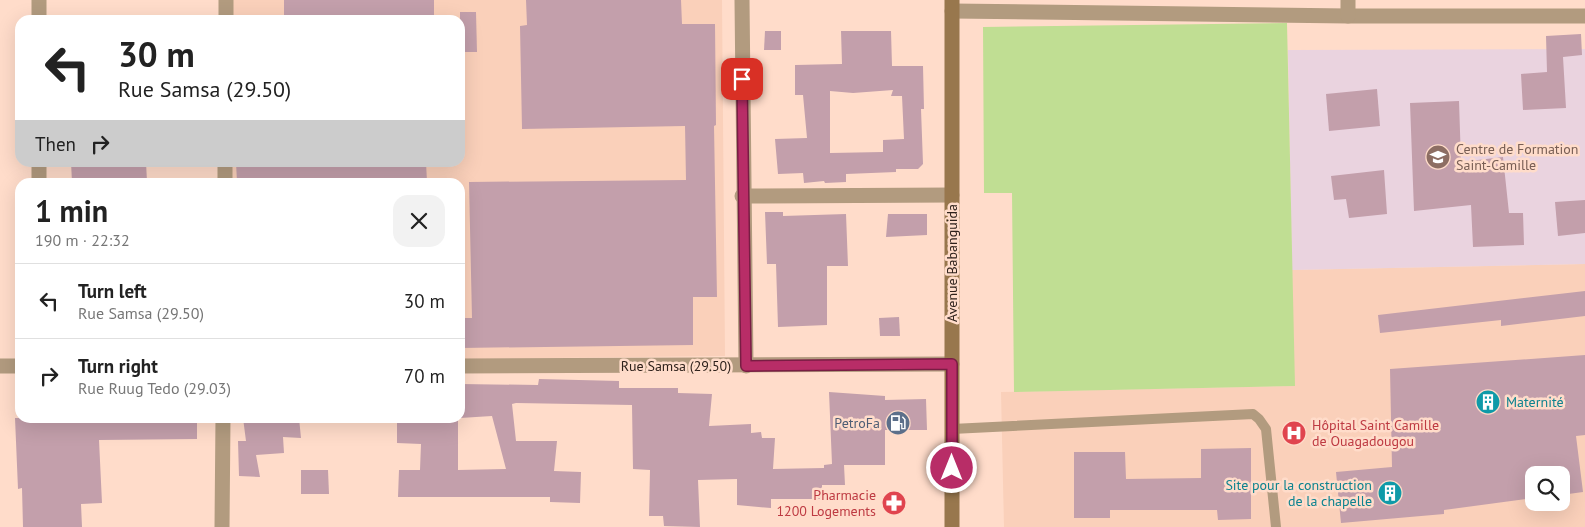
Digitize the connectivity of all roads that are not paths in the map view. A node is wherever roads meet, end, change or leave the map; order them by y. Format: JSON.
{"nodes":[{"id":1,"x":38,"y":0,"type":"edge"},
{"id":2,"x":226,"y":0,"type":"edge"},
{"id":3,"x":742,"y":0,"type":"edge"},
{"id":4,"x":1348,"y":0,"type":"edge"},
{"id":5,"x":952,"y":5,"type":"edge"},
{"id":6,"x":1454,"y":8,"type":"edge"},
{"id":7,"x":39,"y":15,"type":"edge"},
{"id":8,"x":226,"y":15,"type":"edge"},
{"id":9,"x":1348,"y":16,"type":"junction"},
{"id":10,"x":1585,"y":16,"type":"edge"},
{"id":11,"x":952,"y":195,"type":"junction"},
{"id":12,"x":742,"y":196,"type":"junction"},
{"id":13,"x":952,"y":364,"type":"junction"},
{"id":14,"x":0,"y":366,"type":"edge"},
{"id":15,"x":15,"y":366,"type":"edge"},
{"id":16,"x":465,"y":366,"type":"edge"},
{"id":17,"x":746,"y":366,"type":"junction"},
{"id":18,"x":223,"y":423,"type":"edge"},
{"id":19,"x":952,"y":429,"type":"junction"},
{"id":20,"x":222,"y":527,"type":"edge"},
{"id":21,"x":952,"y":527,"type":"edge"},
{"id":22,"x":1276,"y":527,"type":"edge"}],
"edges":[{"from":1,"to":7,"type":"street"},
{"from":2,"to":8,"type":"street"},
{"from":3,"to":12,"type":"street"},
{"from":4,"to":9,"type":"street"},
{"from":5,"to":9,"type":"street"},
{"from":5,"to":11,"type":"street","name":"Avenue Babanguida"},
{"from":6,"to":9,"type":"street"},
{"from":6,"to":10,"type":"street"},
{"from":11,"to":12,"type":"street"},
{"from":11,"to":13,"type":"street","name":"Avenue Babanguida"},
{"from":12,"to":17,"type":"street"},
{"from":13,"to":17,"type":"street","name":"Rue Samsa (29.50)"},
{"from":13,"to":19,"type":"street","name":"Avenue Babanguida"},
{"from":14,"to":15,"type":"street"},
{"from":16,"to":17,"type":"street","name":"Rue Samsa (29.50)"},
{"from":18,"to":20,"type":"street"},
{"from":19,"to":21,"type":"street","name":"Avenue Babanguida"},
{"from":19,"to":22,"type":"lane"}]}
